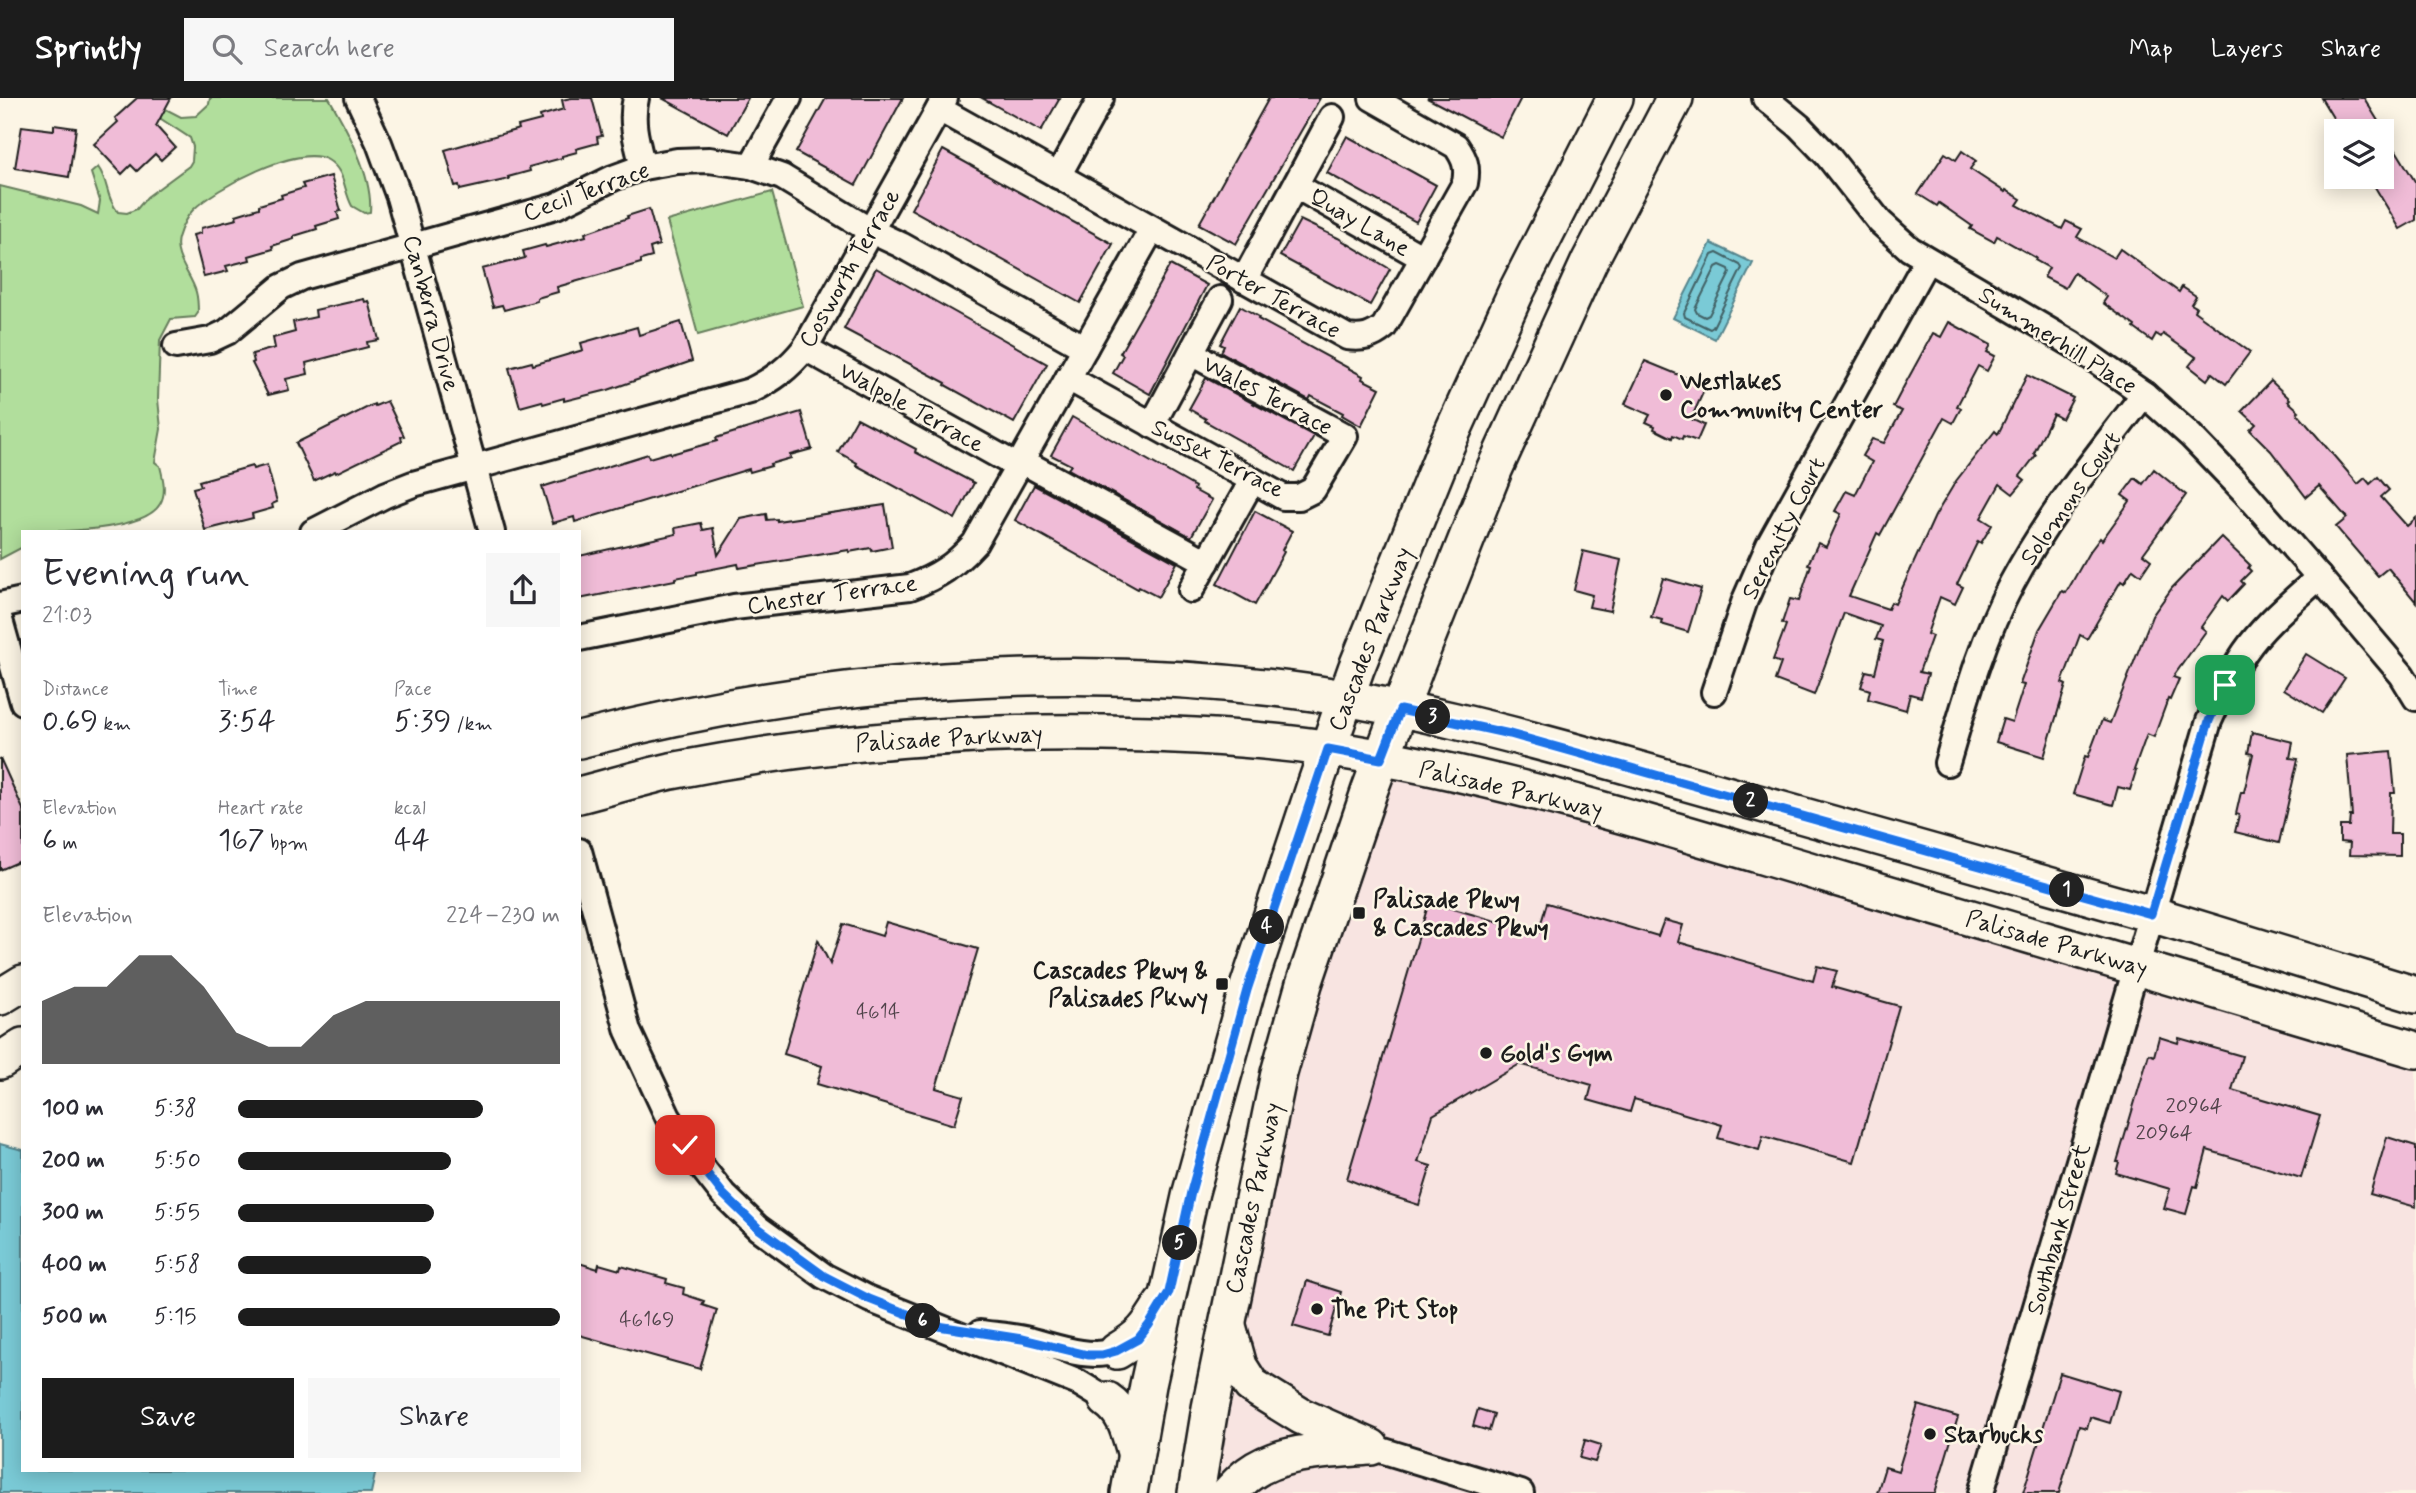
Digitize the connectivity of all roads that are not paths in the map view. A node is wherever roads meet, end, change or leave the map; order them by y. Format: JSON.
{"nodes":[{"id":1,"x":358,"y":98,"type":"edge"},
{"id":2,"x":636,"y":98,"type":"edge"},
{"id":3,"x":789,"y":98,"type":"edge"},
{"id":4,"x":1101,"y":98,"type":"edge"},
{"id":5,"x":1372,"y":98,"type":"edge"},
{"id":6,"x":1615,"y":98,"type":"edge"},
{"id":7,"x":1675,"y":98,"type":"edge"},
{"id":8,"x":1765,"y":98,"type":"edge"},
{"id":9,"x":942,"y":104,"type":"edge"},
{"id":10,"x":1332,"y":117,"type":"dead end"},
{"id":11,"x":751,"y":166,"type":"junction"},
{"id":12,"x":643,"y":167,"type":"junction"},
{"id":13,"x":1058,"y":176,"type":"junction"},
{"id":14,"x":1296,"y":186,"type":"junction"},
{"id":15,"x":1152,"y":229,"type":"junction"},
{"id":16,"x":871,"y":231,"type":"junction"},
{"id":17,"x":413,"y":246,"type":"junction"},
{"id":18,"x":1423,"y":258,"type":"junction"},
{"id":19,"x":1927,"y":260,"type":"junction"},
{"id":20,"x":1244,"y":280,"type":"junction"},
{"id":21,"x":1220,"y":299,"type":"dead end"},
{"id":22,"x":176,"y":346,"type":"dead end"},
{"id":23,"x":805,"y":348,"type":"junction"},
{"id":24,"x":1085,"y":348,"type":"junction"},
{"id":25,"x":1191,"y":354,"type":"junction"},
{"id":26,"x":1069,"y":378,"type":"junction"},
{"id":27,"x":2144,"y":394,"type":"junction"},
{"id":28,"x":1152,"y":425,"type":"junction"},
{"id":29,"x":1345,"y":436,"type":"joint"},
{"id":30,"x":1021,"y":464,"type":"junction"},
{"id":31,"x":474,"y":468,"type":"junction"},
{"id":32,"x":1252,"y":481,"type":"junction"},
{"id":33,"x":321,"y":530,"type":"edge"},
{"id":34,"x":491,"y":530,"type":"edge"},
{"id":35,"x":1207,"y":562,"type":"junction"},
{"id":36,"x":2319,"y":578,"type":"junction"},
{"id":37,"x":1191,"y":590,"type":"dead end"},
{"id":38,"x":21,"y":600,"type":"edge"},
{"id":39,"x":0,"y":605,"type":"edge"},
{"id":40,"x":0,"y":620,"type":"edge"},
{"id":41,"x":581,"y":638,"type":"edge"},
{"id":42,"x":1714,"y":692,"type":"dead end"},
{"id":43,"x":21,"y":695,"type":"edge"},
{"id":44,"x":1346,"y":698,"type":"junction"},
{"id":45,"x":2416,"y":698,"type":"edge"},
{"id":46,"x":1400,"y":710,"type":"junction"},
{"id":47,"x":581,"y":739,"type":"edge"},
{"id":48,"x":1328,"y":749,"type":"junction"},
{"id":49,"x":1381,"y":759,"type":"junction"},
{"id":50,"x":1947,"y":763,"type":"dead end"},
{"id":51,"x":581,"y":794,"type":"edge"},
{"id":52,"x":581,"y":858,"type":"edge"},
{"id":53,"x":2151,"y":914,"type":"junction"},
{"id":54,"x":2136,"y":966,"type":"junction"},
{"id":55,"x":21,"y":984,"type":"edge"},
{"id":56,"x":2416,"y":995,"type":"edge"},
{"id":57,"x":0,"y":997,"type":"edge"},
{"id":58,"x":21,"y":1047,"type":"edge"},
{"id":59,"x":2416,"y":1050,"type":"edge"},
{"id":60,"x":0,"y":1061,"type":"edge"},
{"id":61,"x":1169,"y":1292,"type":"junction"},
{"id":62,"x":1227,"y":1324,"type":"junction"},
{"id":63,"x":938,"y":1326,"type":"junction"},
{"id":64,"x":1116,"y":1351,"type":"joint"},
{"id":65,"x":1107,"y":1399,"type":"joint"},
{"id":66,"x":1371,"y":1447,"type":"junction"},
{"id":67,"x":1135,"y":1452,"type":"junction"},
{"id":68,"x":1129,"y":1493,"type":"edge"},
{"id":69,"x":1196,"y":1493,"type":"edge"},
{"id":70,"x":1229,"y":1493,"type":"edge"},
{"id":71,"x":1521,"y":1493,"type":"edge"},
{"id":72,"x":1981,"y":1493,"type":"edge"}],
"edges":[{"from":1,"to":17,"type":"street","name":"Canberra Drive"},
{"from":2,"to":12,"type":"street"},
{"from":3,"to":11,"type":"street"},
{"from":4,"to":13,"type":"street"},
{"from":5,"to":18,"type":"street","name":"Porter Terrace"},
{"from":6,"to":44,"type":"main road","name":"Cascades Parkway"},
{"from":7,"to":46,"type":"main road","name":"Cascades Parkway"},
{"from":8,"to":19,"type":"street","name":"Summerhill Place"},
{"from":9,"to":13,"type":"street","name":"Porter Terrace"},
{"from":9,"to":16,"type":"street","name":"Cosworth Terrace"},
{"from":10,"to":14,"type":"street","name":"Quay Lane"},
{"from":11,"to":12,"type":"street","name":"Cecil Terrace"},
{"from":11,"to":16,"type":"street","name":"Cecil Terrace"},
{"from":12,"to":17,"type":"street","name":"Cecil Terrace"},
{"from":13,"to":15,"type":"street","name":"Porter Terrace"},
{"from":14,"to":18,"type":"street","name":"Quay Lane"},
{"from":14,"to":20,"type":"street","name":"Quay Lane"},
{"from":15,"to":20,"type":"street","name":"Porter Terrace"},
{"from":15,"to":24,"type":"street","name":"Chester Terrace"},
{"from":16,"to":23,"type":"street","name":"Cosworth Terrace"},
{"from":16,"to":24,"type":"street"},
{"from":17,"to":22,"type":"street","name":"Cecil Terrace"},
{"from":17,"to":31,"type":"street","name":"Canberra Drive"},
{"from":18,"to":20,"type":"street","name":"Porter Terrace"},
{"from":19,"to":27,"type":"street","name":"Summerhill Place"},
{"from":19,"to":42,"type":"street","name":"Serenity Court"},
{"from":21,"to":25,"type":"street","name":"Wales Terrace"},
{"from":23,"to":30,"type":"street","name":"Walpole Terrace"},
{"from":23,"to":31,"type":"street","name":"Cosworth Terrace"},
{"from":24,"to":26,"type":"street","name":"Chester Terrace"},
{"from":25,"to":28,"type":"street","name":"Wales Terrace"},
{"from":25,"to":29,"type":"street","name":"Wales Terrace"},
{"from":26,"to":28,"type":"street","name":"Sussex Terrace"},
{"from":26,"to":30,"type":"street","name":"Chester Terrace"},
{"from":27,"to":36,"type":"street","name":"Summerhill Place"},
{"from":27,"to":50,"type":"street","name":"Solomons Court"},
{"from":28,"to":32,"type":"street","name":"Sussex Terrace"},
{"from":29,"to":32,"type":"street","name":"Sussex Terrace"},
{"from":30,"to":35,"type":"street","name":"Walpole Terrace"},
{"from":30,"to":41,"type":"street","name":"Chester Terrace"},
{"from":31,"to":33,"type":"street","name":"Cosworth Terrace"},
{"from":31,"to":34,"type":"street","name":"Canberra Drive"},
{"from":32,"to":35,"type":"street"},
{"from":35,"to":37,"type":"street"},
{"from":36,"to":45,"type":"street","name":"Summerhill Place"},
{"from":36,"to":53,"type":"street","name":"Southbank Street"},
{"from":38,"to":39,"type":"street"},
{"from":40,"to":43,"type":"street"},
{"from":44,"to":46,"type":"main road","name":"Palisade Parkway"},
{"from":44,"to":47,"type":"main road","name":"Palisade Parkway"},
{"from":44,"to":48,"type":"main road","name":"Cascades Parkway"},
{"from":46,"to":49,"type":"main road","name":"Cascades Parkway"},
{"from":46,"to":53,"type":"main road","name":"Palisade Parkway"},
{"from":48,"to":49,"type":"main road","name":"Palisade Parkway"},
{"from":48,"to":51,"type":"main road","name":"Palisade Parkway"},
{"from":48,"to":61,"type":"main road","name":"Cascades Parkway"},
{"from":49,"to":54,"type":"main road","name":"Palisade Parkway"},
{"from":49,"to":62,"type":"main road","name":"Cascades Parkway"},
{"from":52,"to":63,"type":"street"},
{"from":53,"to":54,"type":"street","name":"Southbank Street"},
{"from":53,"to":56,"type":"main road","name":"Palisade Parkway"},
{"from":54,"to":59,"type":"main road","name":"Palisade Parkway"},
{"from":54,"to":72,"type":"street","name":"Southbank Street"},
{"from":55,"to":57,"type":"main road"},
{"from":58,"to":60,"type":"main road"},
{"from":61,"to":64,"type":"main road"},
{"from":61,"to":67,"type":"main road","name":"Cascades Parkway"},
{"from":62,"to":66,"type":"main road"},
{"from":62,"to":69,"type":"main road","name":"Cascades Parkway"},
{"from":63,"to":64,"type":"street"},
{"from":63,"to":65,"type":"street"},
{"from":65,"to":67,"type":"main road"},
{"from":66,"to":70,"type":"main road"},
{"from":66,"to":71,"type":"street"},
{"from":67,"to":68,"type":"main road","name":"Cascades Parkway"}]}
